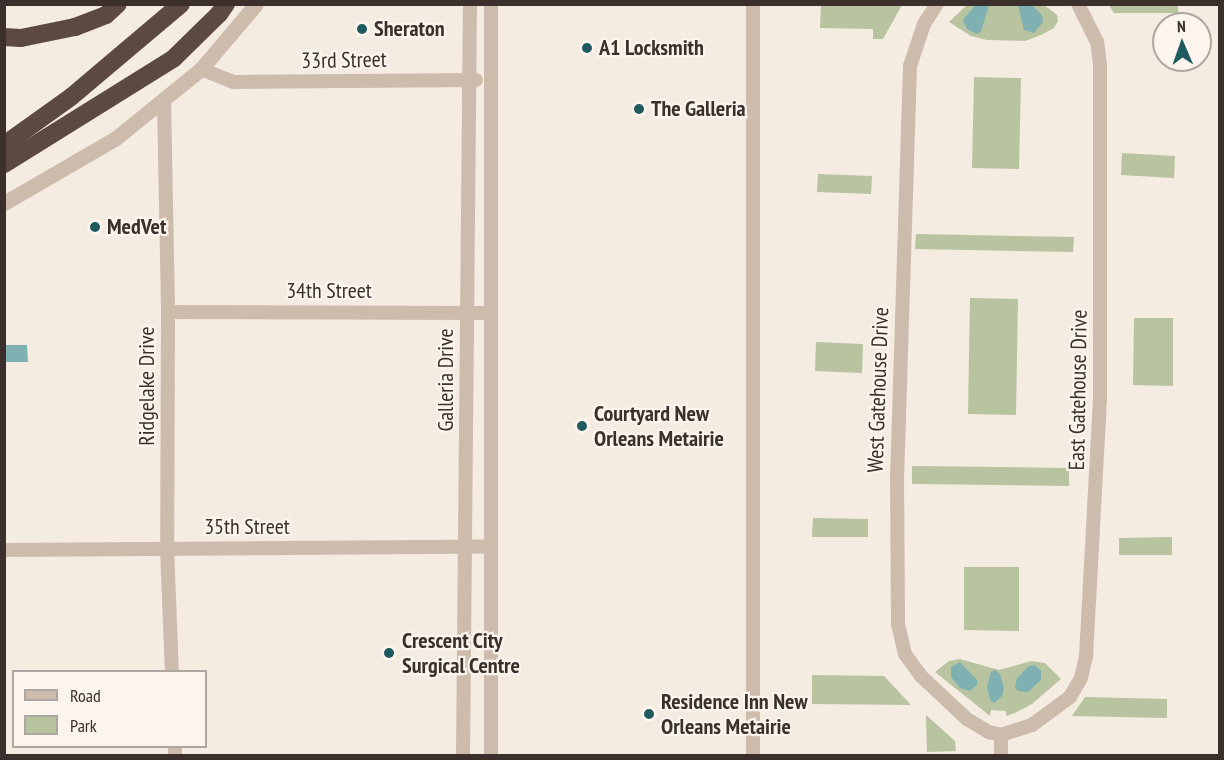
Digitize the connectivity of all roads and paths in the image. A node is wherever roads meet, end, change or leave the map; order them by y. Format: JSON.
{"nodes":[{"id":1,"x":118,"y":4,"type":"edge"},
{"id":2,"x":181,"y":4,"type":"edge"},
{"id":3,"x":226,"y":4,"type":"edge"},
{"id":4,"x":256,"y":4,"type":"edge"},
{"id":5,"x":470,"y":4,"type":"edge"},
{"id":6,"x":491,"y":4,"type":"edge"},
{"id":7,"x":753,"y":4,"type":"edge"},
{"id":8,"x":937,"y":4,"type":"edge"},
{"id":9,"x":1078,"y":4,"type":"edge"},
{"id":10,"x":4,"y":36,"type":"edge"},
{"id":11,"x":201,"y":69,"type":"junction"},
{"id":12,"x":468,"y":80,"type":"junction"},
{"id":13,"x":490,"y":80,"type":"junction"},
{"id":14,"x":164,"y":100,"type":"junction"},
{"id":15,"x":4,"y":145,"type":"edge"},
{"id":16,"x":4,"y":164,"type":"edge"},
{"id":17,"x":4,"y":203,"type":"edge"},
{"id":18,"x":168,"y":312,"type":"junction"},
{"id":19,"x":468,"y":313,"type":"junction"},
{"id":20,"x":490,"y":313,"type":"junction"},
{"id":21,"x":491,"y":547,"type":"junction"},
{"id":22,"x":466,"y":548,"type":"junction"},
{"id":23,"x":167,"y":549,"type":"junction"},
{"id":24,"x":4,"y":550,"type":"edge"},
{"id":25,"x":172,"y":670,"type":"edge"},
{"id":26,"x":1001,"y":735,"type":"junction"},
{"id":27,"x":463,"y":756,"type":"edge"},
{"id":28,"x":491,"y":756,"type":"edge"},
{"id":29,"x":753,"y":756,"type":"edge"},
{"id":30,"x":1001,"y":756,"type":"edge"}],
"edges":[{"from":1,"to":10,"type":"highway"},
{"from":2,"to":15,"type":"highway"},
{"from":3,"to":16,"type":"highway"},
{"from":4,"to":11,"type":"street"},
{"from":5,"to":12,"type":"street","name":"Galleria Drive"},
{"from":6,"to":13,"type":"street","name":"Galleria Drive"},
{"from":7,"to":29,"type":"street"},
{"from":8,"to":26,"type":"street","name":"West Gatehouse Drive"},
{"from":9,"to":26,"type":"street","name":"East Gatehouse Drive"},
{"from":11,"to":12,"type":"street","name":"33rd Street"},
{"from":11,"to":14,"type":"street"},
{"from":12,"to":13,"type":"street","name":"33rd Street"},
{"from":12,"to":19,"type":"street","name":"Galleria Drive"},
{"from":13,"to":20,"type":"street","name":"Galleria Drive"},
{"from":14,"to":17,"type":"street"},
{"from":14,"to":18,"type":"street","name":"Ridgelake Drive"},
{"from":18,"to":19,"type":"street","name":"34th Street"},
{"from":18,"to":23,"type":"street","name":"Ridgelake Drive"},
{"from":19,"to":20,"type":"street","name":"34th Street"},
{"from":19,"to":22,"type":"street","name":"Galleria Drive"},
{"from":20,"to":21,"type":"street","name":"Galleria Drive"},
{"from":21,"to":22,"type":"street","name":"35th Street"},
{"from":21,"to":28,"type":"street","name":"Galleria Drive"},
{"from":22,"to":23,"type":"street","name":"35th Street"},
{"from":22,"to":27,"type":"street","name":"Galleria Drive"},
{"from":23,"to":24,"type":"street","name":"35th Street"},
{"from":23,"to":25,"type":"street","name":"Ridgelake Drive"},
{"from":26,"to":30,"type":"street"}]}
